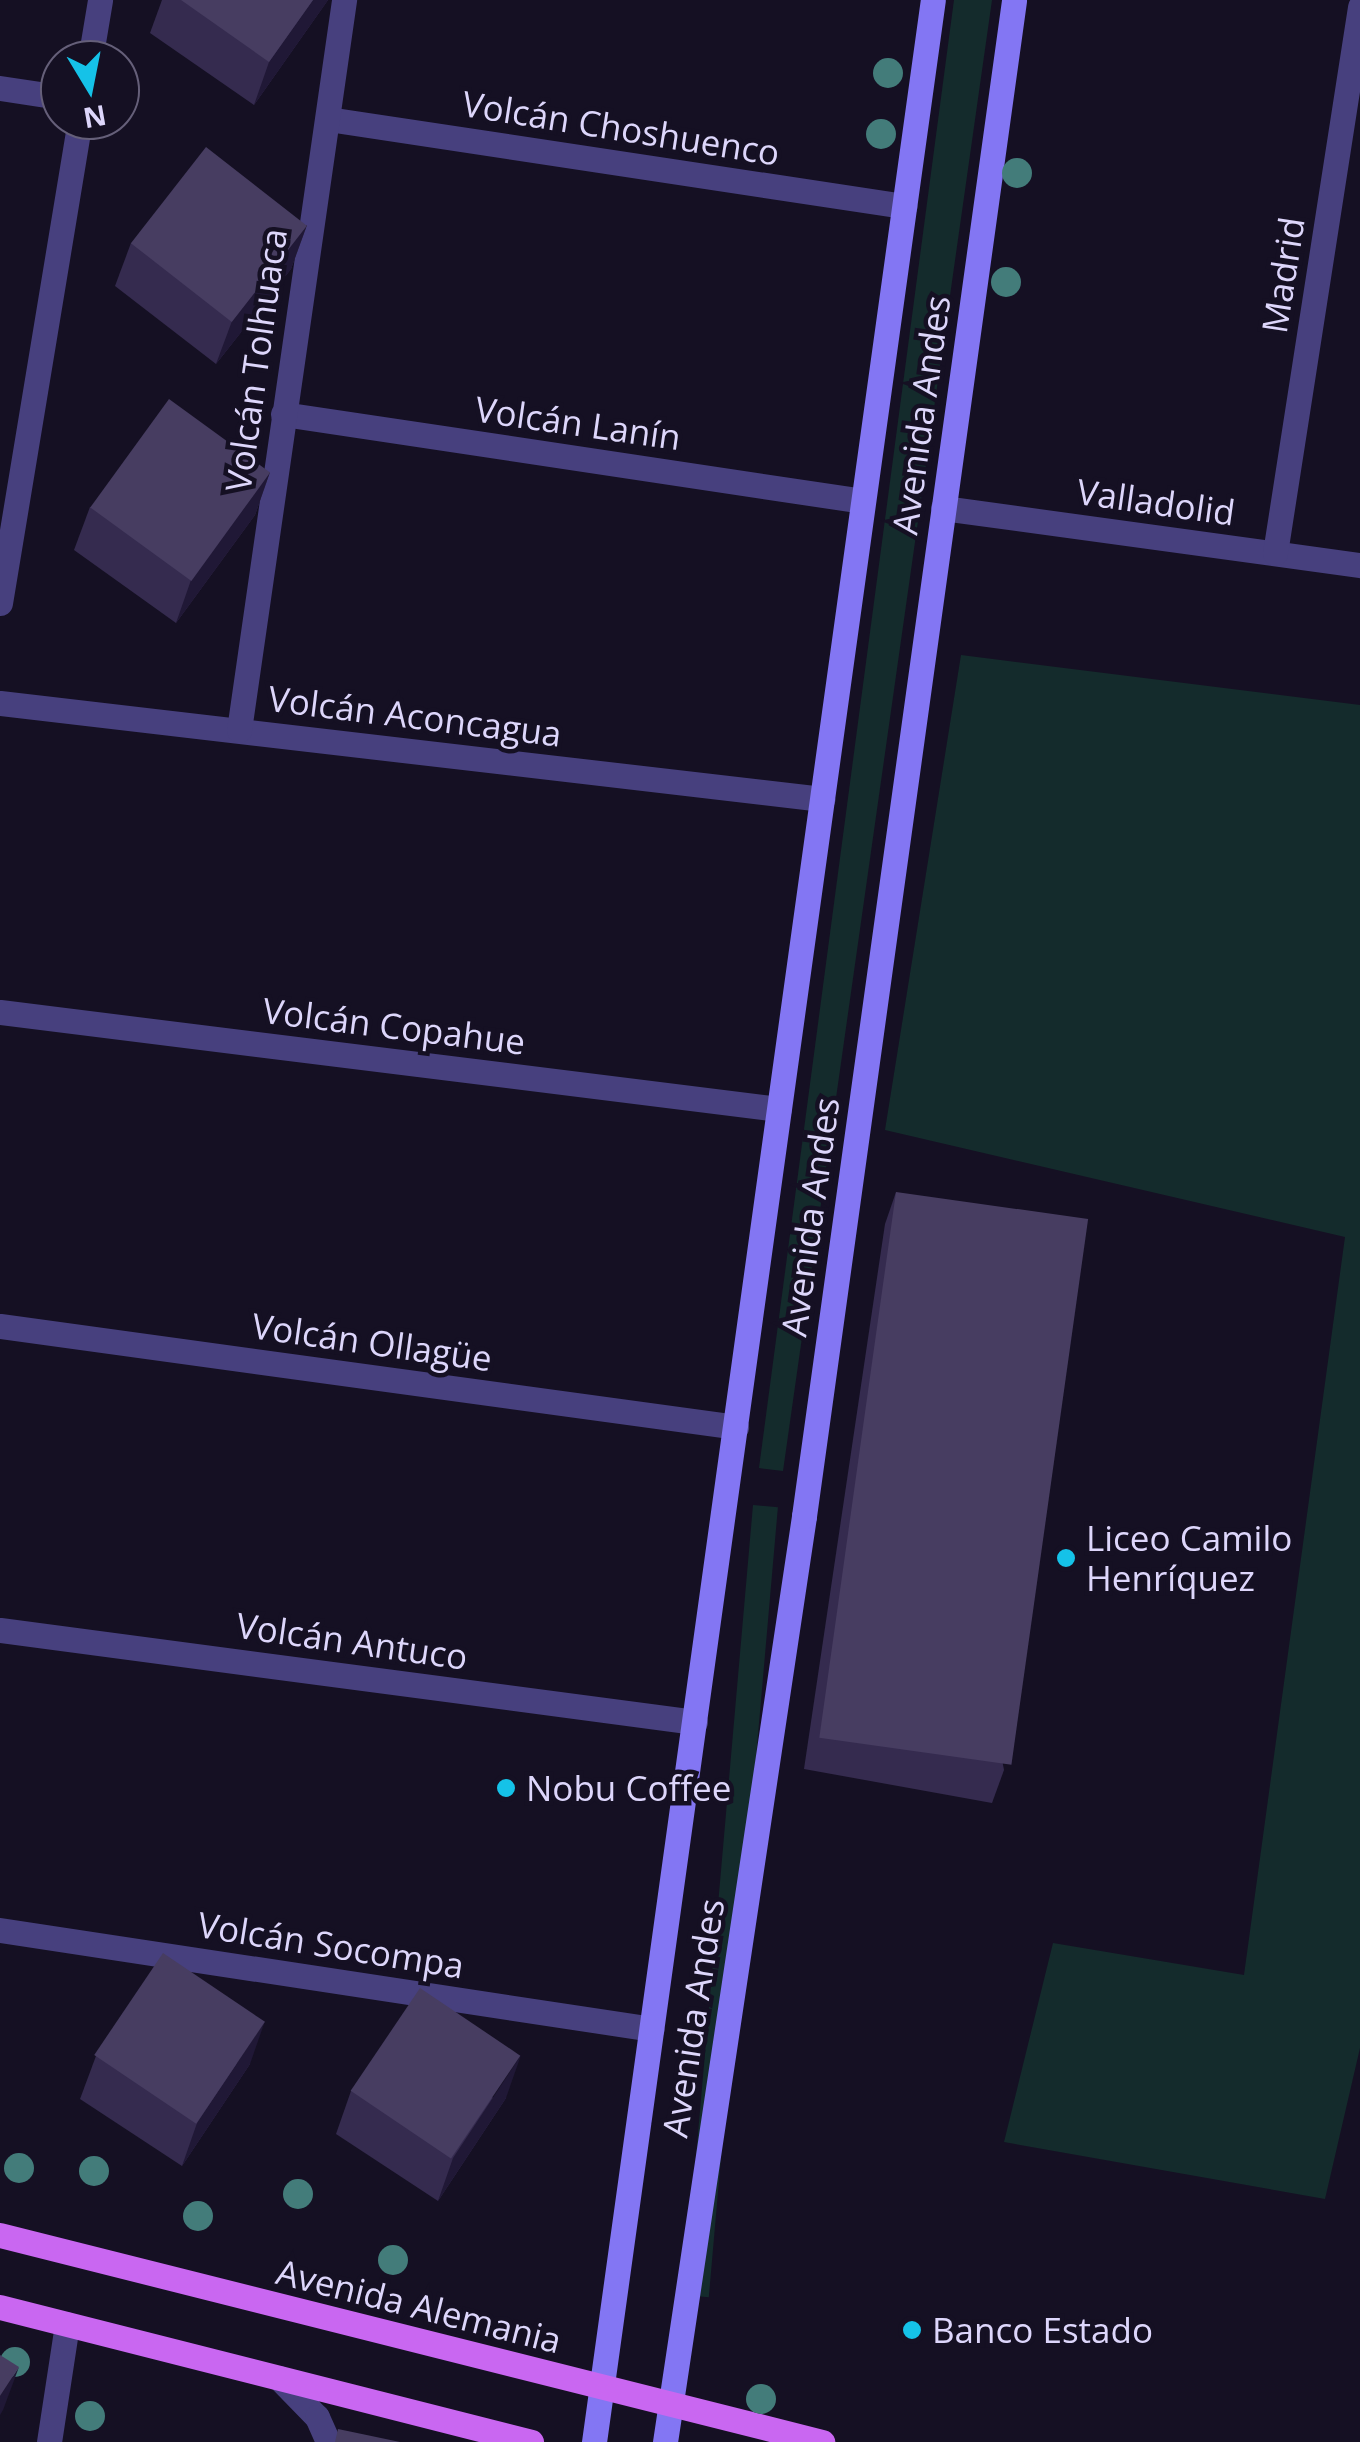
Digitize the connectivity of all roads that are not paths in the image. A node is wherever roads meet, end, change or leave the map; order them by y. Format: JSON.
{"nodes":[{"id":1,"x":100,"y":0,"type":"edge"},
{"id":2,"x":344,"y":0,"type":"edge"},
{"id":3,"x":933,"y":0,"type":"edge"},
{"id":4,"x":1014,"y":0,"type":"edge"},
{"id":5,"x":1360,"y":7,"type":"edge"},
{"id":6,"x":93,"y":40,"type":"edge"},
{"id":7,"x":0,"y":88,"type":"edge"},
{"id":8,"x":40,"y":94,"type":"edge"},
{"id":9,"x":328,"y":119,"type":"junction"},
{"id":10,"x":77,"y":140,"type":"edge"},
{"id":11,"x":904,"y":206,"type":"junction"},
{"id":12,"x":282,"y":414,"type":"junction"},
{"id":13,"x":863,"y":500,"type":"junction"},
{"id":14,"x":944,"y":508,"type":"junction"},
{"id":15,"x":1276,"y":553,"type":"junction"},
{"id":16,"x":1360,"y":564,"type":"edge"},
{"id":17,"x":0,"y":603,"type":"edge"},
{"id":18,"x":0,"y":703,"type":"edge"},
{"id":19,"x":239,"y":730,"type":"junction"},
{"id":20,"x":822,"y":799,"type":"junction"},
{"id":21,"x":0,"y":1012,"type":"edge"},
{"id":22,"x":780,"y":1109,"type":"junction"},
{"id":23,"x":0,"y":1326,"type":"edge"},
{"id":24,"x":736,"y":1427,"type":"junction"},
{"id":25,"x":0,"y":1630,"type":"edge"},
{"id":26,"x":695,"y":1722,"type":"junction"},
{"id":27,"x":0,"y":1930,"type":"edge"},
{"id":28,"x":652,"y":2029,"type":"junction"},
{"id":29,"x":0,"y":2236,"type":"edge"},
{"id":30,"x":0,"y":2307,"type":"edge"},
{"id":31,"x":67,"y":2324,"type":"junction"},
{"id":32,"x":279,"y":2378,"type":"junction"},
{"id":33,"x":603,"y":2388,"type":"junction"},
{"id":34,"x":672,"y":2403,"type":"junction"},
{"id":35,"x":511,"y":2440,"type":"edge"},
{"id":36,"x":49,"y":2442,"type":"edge"},
{"id":37,"x":328,"y":2442,"type":"edge"},
{"id":38,"x":594,"y":2442,"type":"edge"},
{"id":39,"x":665,"y":2442,"type":"edge"},
{"id":40,"x":822,"y":2442,"type":"edge"}],
"edges":[{"from":1,"to":6,"type":"street"},
{"from":2,"to":9,"type":"street","name":"Volcán Tolhuaca"},
{"from":3,"to":11,"type":"main road","name":"Avenida Andes"},
{"from":4,"to":14,"type":"main road","name":"Avenida Andes"},
{"from":5,"to":15,"type":"street","name":"Madrid"},
{"from":7,"to":8,"type":"street"},
{"from":9,"to":11,"type":"street","name":"Volcán Choshuenco"},
{"from":9,"to":12,"type":"street","name":"Volcán Tolhuaca"},
{"from":10,"to":17,"type":"street"},
{"from":11,"to":13,"type":"main road","name":"Avenida Andes"},
{"from":12,"to":13,"type":"street","name":"Volcán Lanín"},
{"from":12,"to":19,"type":"street","name":"Volcán Tolhuaca"},
{"from":13,"to":20,"type":"main road","name":"Avenida Andes"},
{"from":14,"to":15,"type":"street","name":"Valladolid"},
{"from":14,"to":34,"type":"main road","name":"Avenida Andes"},
{"from":15,"to":16,"type":"street","name":"Valladolid"},
{"from":18,"to":19,"type":"street","name":"Volcán Aconcagua"},
{"from":19,"to":20,"type":"street","name":"Volcán Aconcagua"},
{"from":20,"to":22,"type":"main road","name":"Avenida Andes"},
{"from":21,"to":22,"type":"street","name":"Volcán Copahue"},
{"from":22,"to":24,"type":"main road","name":"Avenida Andes"},
{"from":23,"to":24,"type":"street","name":"Volcán Ollagüe"},
{"from":24,"to":26,"type":"main road","name":"Avenida Andes"},
{"from":25,"to":26,"type":"street","name":"Volcán Antuco"},
{"from":26,"to":28,"type":"main road","name":"Avenida Andes"},
{"from":27,"to":28,"type":"street","name":"Volcán Socompa"},
{"from":28,"to":33,"type":"main road","name":"Avenida Andes"},
{"from":29,"to":33,"type":"main road","name":"Avenida Alemania"},
{"from":30,"to":31,"type":"main road"},
{"from":31,"to":32,"type":"main road"},
{"from":31,"to":36,"type":"street"},
{"from":32,"to":35,"type":"main road"},
{"from":32,"to":37,"type":"street"},
{"from":33,"to":34,"type":"main road","name":"Avenida Alemania"},
{"from":33,"to":38,"type":"main road","name":"Avenida Andes"},
{"from":34,"to":39,"type":"main road","name":"Avenida Andes"},
{"from":34,"to":40,"type":"main road","name":"Avenida Alemania"}]}
